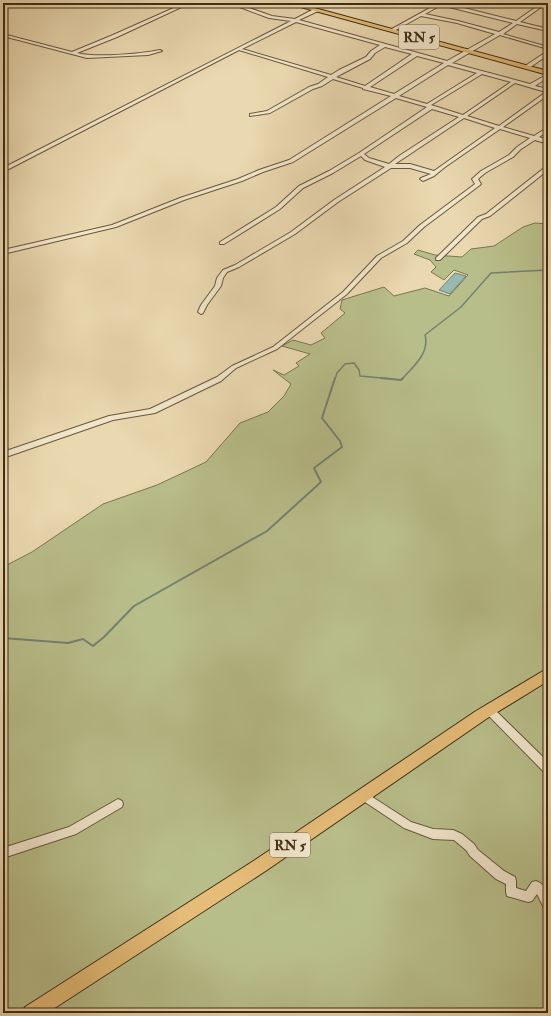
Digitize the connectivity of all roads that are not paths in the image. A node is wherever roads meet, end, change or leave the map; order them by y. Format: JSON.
{"nodes":[{"id":1,"x":188,"y":3,"type":"edge"},
{"id":2,"x":231,"y":3,"type":"edge"},
{"id":3,"x":289,"y":3,"type":"edge"},
{"id":4,"x":442,"y":3,"type":"edge"},
{"id":5,"x":545,"y":3,"type":"edge"},
{"id":6,"x":316,"y":10,"type":"junction"},
{"id":7,"x":423,"y":14,"type":"junction"},
{"id":8,"x":294,"y":20,"type":"junction"},
{"id":9,"x":516,"y":22,"type":"junction"},
{"id":10,"x":328,"y":29,"type":"junction"},
{"id":11,"x":392,"y":30,"type":"junction"},
{"id":12,"x":548,"y":30,"type":"edge"},
{"id":13,"x":498,"y":34,"type":"junction"},
{"id":14,"x":3,"y":36,"type":"edge"},
{"id":15,"x":339,"y":36,"type":"dead end"},
{"id":16,"x":384,"y":45,"type":"junction"},
{"id":17,"x":548,"y":48,"type":"edge"},
{"id":18,"x":239,"y":49,"type":"junction"},
{"id":19,"x":160,"y":51,"type":"dead end"},
{"id":20,"x":467,"y":51,"type":"junction"},
{"id":21,"x":73,"y":53,"type":"junction"},
{"id":22,"x":548,"y":53,"type":"edge"},
{"id":23,"x":416,"y":54,"type":"junction"},
{"id":24,"x":448,"y":64,"type":"junction"},
{"id":25,"x":527,"y":67,"type":"junction"},
{"id":26,"x":480,"y":73,"type":"junction"},
{"id":27,"x":548,"y":74,"type":"edge"},
{"id":28,"x":333,"y":78,"type":"junction"},
{"id":29,"x":514,"y":82,"type":"junction"},
{"id":30,"x":531,"y":86,"type":"junction"},
{"id":31,"x":365,"y":88,"type":"junction"},
{"id":32,"x":548,"y":92,"type":"edge"},
{"id":33,"x":394,"y":96,"type":"junction"},
{"id":34,"x":429,"y":106,"type":"junction"},
{"id":35,"x":252,"y":115,"type":"dead end"},
{"id":36,"x":462,"y":117,"type":"junction"},
{"id":37,"x":499,"y":128,"type":"junction"},
{"id":38,"x":548,"y":129,"type":"edge"},
{"id":39,"x":534,"y":139,"type":"junction"},
{"id":40,"x":548,"y":142,"type":"edge"},
{"id":41,"x":361,"y":154,"type":"junction"},
{"id":42,"x":389,"y":166,"type":"junction"},
{"id":43,"x":548,"y":167,"type":"edge"},
{"id":44,"x":3,"y":170,"type":"edge"},
{"id":45,"x":435,"y":173,"type":"junction"},
{"id":46,"x":423,"y":179,"type":"dead end"},
{"id":47,"x":222,"y":243,"type":"dead end"},
{"id":48,"x":3,"y":252,"type":"edge"},
{"id":49,"x":438,"y":260,"type":"dead end"},
{"id":50,"x":201,"y":312,"type":"dead end"},
{"id":51,"x":3,"y":455,"type":"edge"},
{"id":52,"x":548,"y":674,"type":"edge"},
{"id":53,"x":489,"y":710,"type":"junction"},
{"id":54,"x":548,"y":769,"type":"edge"},
{"id":55,"x":363,"y":795,"type":"junction"},
{"id":56,"x":118,"y":804,"type":"dead end"},
{"id":57,"x":3,"y":853,"type":"edge"},
{"id":58,"x":548,"y":904,"type":"edge"},
{"id":59,"x":31,"y":1013,"type":"edge"}],
"edges":[{"from":1,"to":21,"type":"street"},
{"from":2,"to":8,"type":"street"},
{"from":3,"to":6,"type":"main road","number":"RN 5"},
{"from":4,"to":7,"type":"street"},
{"from":4,"to":9,"type":"street"},
{"from":5,"to":9,"type":"street"},
{"from":6,"to":8,"type":"street"},
{"from":6,"to":11,"type":"main road","number":"RN 5"},
{"from":7,"to":11,"type":"street"},
{"from":7,"to":13,"type":"street"},
{"from":8,"to":10,"type":"street"},
{"from":8,"to":18,"type":"street"},
{"from":9,"to":12,"type":"street"},
{"from":9,"to":13,"type":"street"},
{"from":10,"to":15,"type":"street"},
{"from":10,"to":16,"type":"street"},
{"from":11,"to":20,"type":"main road","number":"RN 5"},
{"from":13,"to":17,"type":"street"},
{"from":13,"to":20,"type":"street"},
{"from":14,"to":21,"type":"street"},
{"from":16,"to":23,"type":"street"},
{"from":16,"to":28,"type":"street"},
{"from":18,"to":28,"type":"street"},
{"from":18,"to":44,"type":"street"},
{"from":19,"to":21,"type":"street"},
{"from":20,"to":24,"type":"street"},
{"from":20,"to":25,"type":"main road","number":"RN 5"},
{"from":22,"to":25,"type":"street"},
{"from":23,"to":24,"type":"street"},
{"from":23,"to":31,"type":"street"},
{"from":24,"to":26,"type":"street"},
{"from":24,"to":33,"type":"street"},
{"from":25,"to":27,"type":"main road","number":"RN 5"},
{"from":26,"to":29,"type":"street"},
{"from":26,"to":34,"type":"street"},
{"from":27,"to":30,"type":"street"},
{"from":28,"to":31,"type":"street"},
{"from":28,"to":35,"type":"street"},
{"from":29,"to":30,"type":"street"},
{"from":29,"to":36,"type":"street"},
{"from":30,"to":32,"type":"street"},
{"from":31,"to":33,"type":"street"},
{"from":32,"to":37,"type":"street"},
{"from":33,"to":34,"type":"street"},
{"from":33,"to":48,"type":"street"},
{"from":34,"to":36,"type":"street"},
{"from":34,"to":41,"type":"street"},
{"from":36,"to":37,"type":"street"},
{"from":36,"to":42,"type":"street"},
{"from":37,"to":39,"type":"street"},
{"from":37,"to":45,"type":"street"},
{"from":38,"to":39,"type":"street"},
{"from":39,"to":40,"type":"street"},
{"from":39,"to":51,"type":"street"},
{"from":41,"to":42,"type":"street"},
{"from":41,"to":47,"type":"street"},
{"from":42,"to":45,"type":"street"},
{"from":42,"to":50,"type":"street"},
{"from":43,"to":49,"type":"street"},
{"from":45,"to":46,"type":"street"},
{"from":52,"to":53,"type":"main road","number":"RN 5"},
{"from":53,"to":54,"type":"street"},
{"from":53,"to":55,"type":"main road","number":"RN 5"},
{"from":55,"to":58,"type":"street"},
{"from":55,"to":59,"type":"main road","number":"RN 5"},
{"from":56,"to":57,"type":"street"}]}
